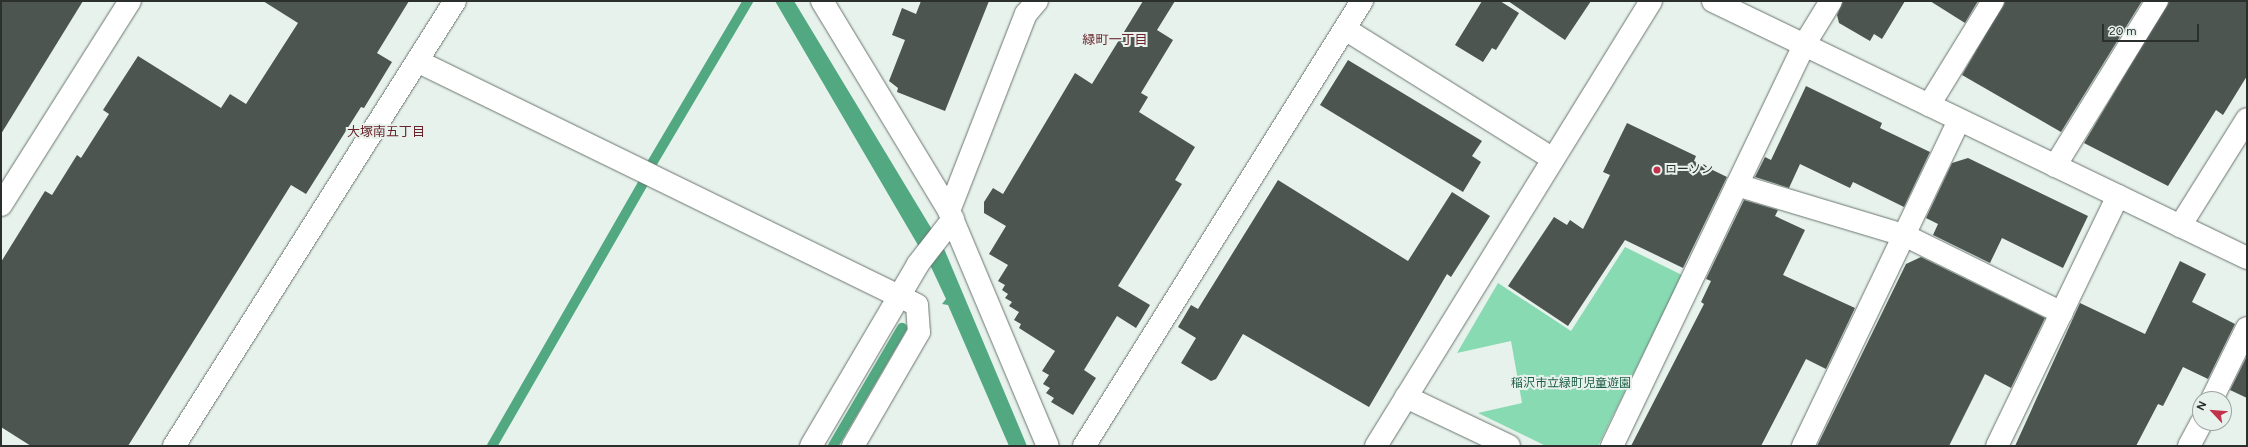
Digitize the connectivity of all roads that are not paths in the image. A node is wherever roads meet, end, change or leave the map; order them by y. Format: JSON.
{"nodes":[{"id":1,"x":130,"y":1,"type":"edge"},
{"id":2,"x":455,"y":1,"type":"edge"},
{"id":3,"x":822,"y":1,"type":"edge"},
{"id":4,"x":1037,"y":1,"type":"edge"},
{"id":5,"x":1362,"y":1,"type":"edge"},
{"id":6,"x":1651,"y":1,"type":"edge"},
{"id":7,"x":1713,"y":1,"type":"edge"},
{"id":8,"x":1831,"y":1,"type":"edge"},
{"id":9,"x":1993,"y":1,"type":"edge"},
{"id":10,"x":2157,"y":1,"type":"edge"},
{"id":11,"x":1345,"y":29,"type":"junction"},
{"id":12,"x":1804,"y":45,"type":"junction"},
{"id":13,"x":417,"y":61,"type":"junction"},
{"id":14,"x":1929,"y":105,"type":"junction"},
{"id":15,"x":2247,"y":119,"type":"edge"},
{"id":16,"x":1959,"y":120,"type":"junction"},
{"id":17,"x":1553,"y":159,"type":"junction"},
{"id":18,"x":2055,"y":166,"type":"junction"},
{"id":19,"x":1737,"y":185,"type":"junction"},
{"id":20,"x":2118,"y":196,"type":"junction"},
{"id":21,"x":1,"y":205,"type":"edge"},
{"id":22,"x":948,"y":221,"type":"junction"},
{"id":23,"x":2180,"y":226,"type":"junction"},
{"id":24,"x":1904,"y":235,"type":"junction"},
{"id":25,"x":2247,"y":258,"type":"edge"},
{"id":26,"x":899,"y":296,"type":"junction"},
{"id":27,"x":2062,"y":313,"type":"junction"},
{"id":28,"x":2247,"y":328,"type":"edge"},
{"id":29,"x":2216,"y":391,"type":"edge"},
{"id":30,"x":1406,"y":397,"type":"junction"},
{"id":31,"x":2197,"y":431,"type":"edge"},
{"id":32,"x":174,"y":446,"type":"edge"},
{"id":33,"x":811,"y":446,"type":"edge"},
{"id":34,"x":853,"y":446,"type":"edge"},
{"id":35,"x":1048,"y":446,"type":"edge"},
{"id":36,"x":1084,"y":446,"type":"edge"},
{"id":37,"x":1376,"y":446,"type":"edge"},
{"id":38,"x":1509,"y":446,"type":"edge"},
{"id":39,"x":1612,"y":446,"type":"edge"},
{"id":40,"x":1803,"y":446,"type":"edge"},
{"id":41,"x":1997,"y":446,"type":"edge"},
{"id":42,"x":2189,"y":446,"type":"edge"}],
"edges":[{"from":1,"to":21,"type":"street"},
{"from":2,"to":13,"type":"street"},
{"from":3,"to":22,"type":"street"},
{"from":4,"to":22,"type":"street"},
{"from":5,"to":11,"type":"street"},
{"from":6,"to":17,"type":"street"},
{"from":7,"to":12,"type":"street"},
{"from":8,"to":12,"type":"street"},
{"from":9,"to":14,"type":"street"},
{"from":10,"to":18,"type":"street"},
{"from":11,"to":17,"type":"street"},
{"from":11,"to":36,"type":"street"},
{"from":12,"to":14,"type":"street"},
{"from":12,"to":19,"type":"street"},
{"from":13,"to":26,"type":"street"},
{"from":13,"to":32,"type":"street"},
{"from":14,"to":16,"type":"street"},
{"from":15,"to":23,"type":"street"},
{"from":16,"to":18,"type":"street"},
{"from":16,"to":24,"type":"street"},
{"from":17,"to":30,"type":"street"},
{"from":18,"to":20,"type":"street"},
{"from":19,"to":24,"type":"street"},
{"from":19,"to":39,"type":"street"},
{"from":20,"to":23,"type":"street"},
{"from":20,"to":27,"type":"street"},
{"from":22,"to":26,"type":"street"},
{"from":22,"to":35,"type":"street"},
{"from":23,"to":25,"type":"street"},
{"from":24,"to":27,"type":"street"},
{"from":24,"to":40,"type":"street"},
{"from":26,"to":33,"type":"street"},
{"from":26,"to":34,"type":"street"},
{"from":27,"to":41,"type":"street"},
{"from":28,"to":29,"type":"street"},
{"from":30,"to":37,"type":"street"},
{"from":30,"to":38,"type":"street"},
{"from":31,"to":42,"type":"street"}]}
